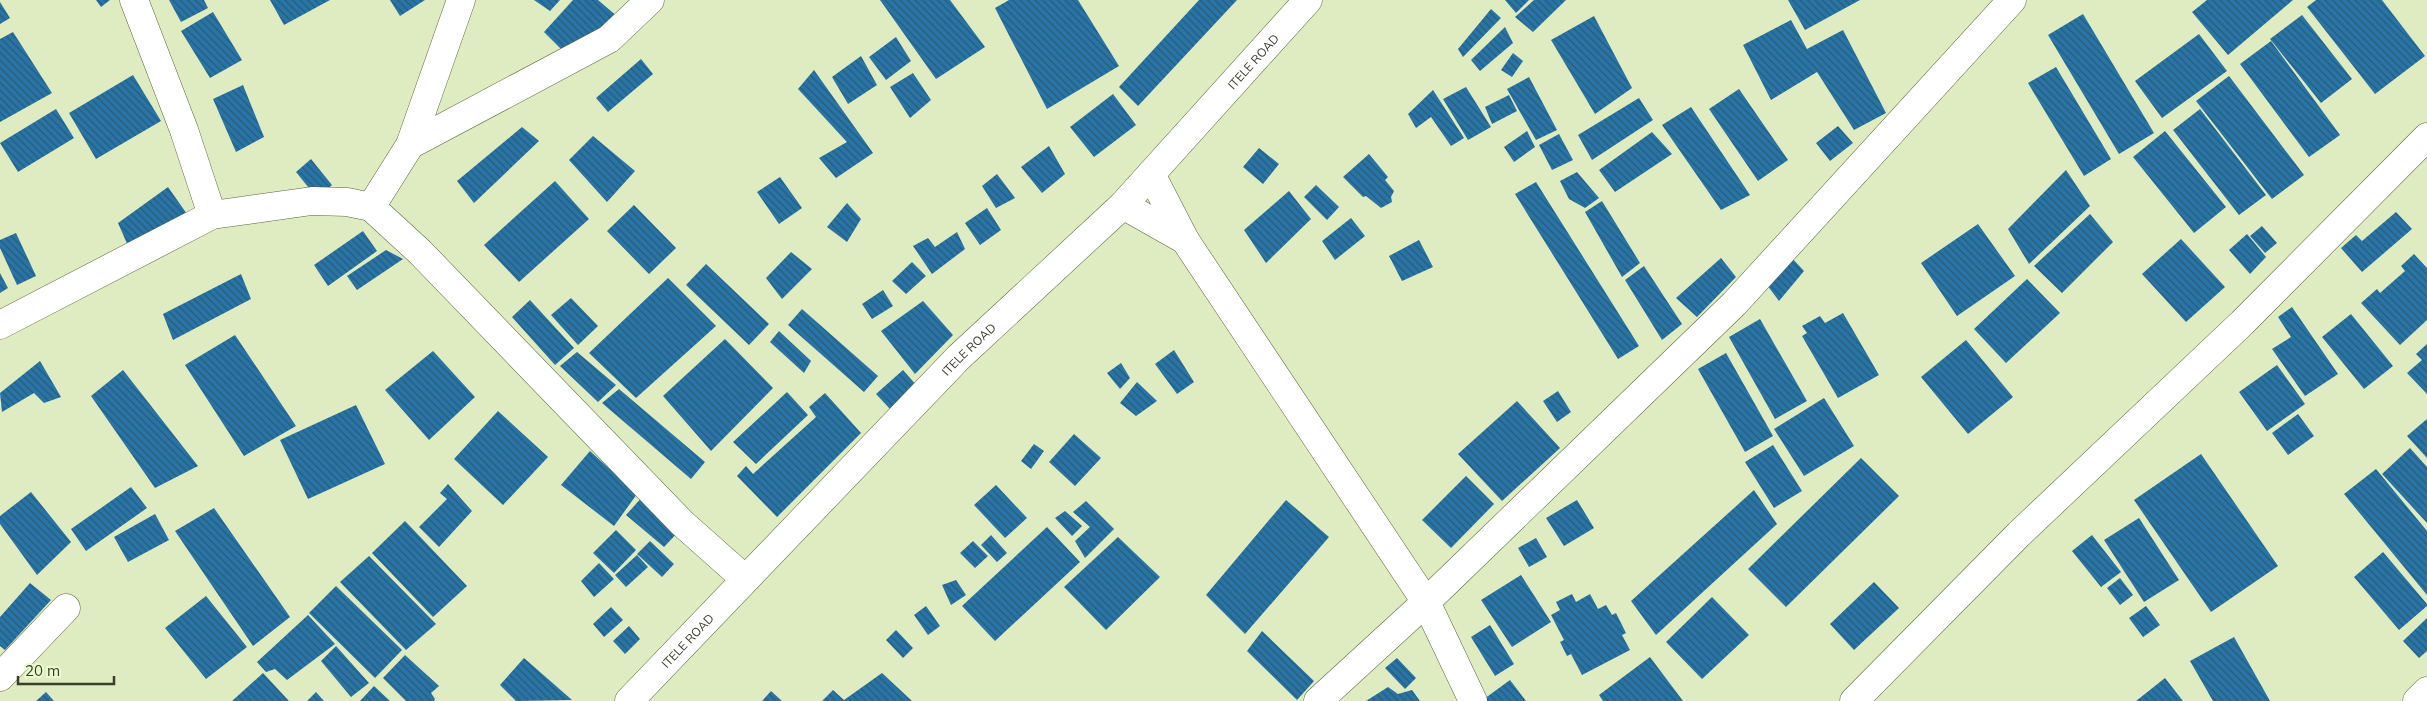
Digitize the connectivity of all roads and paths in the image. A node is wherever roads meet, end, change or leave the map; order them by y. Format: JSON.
{"nodes":[{"id":1,"x":134,"y":0,"type":"edge"},
{"id":2,"x":461,"y":0,"type":"edge"},
{"id":3,"x":650,"y":0,"type":"edge"},
{"id":4,"x":1308,"y":0,"type":"edge"},
{"id":5,"x":2012,"y":0,"type":"edge"},
{"id":6,"x":2427,"y":137,"type":"edge"},
{"id":7,"x":410,"y":145,"type":"junction"},
{"id":8,"x":1151,"y":174,"type":"junction"},
{"id":9,"x":1123,"y":204,"type":"junction"},
{"id":10,"x":371,"y":206,"type":"junction"},
{"id":11,"x":212,"y":215,"type":"junction"},
{"id":12,"x":1185,"y":240,"type":"junction"},
{"id":13,"x":0,"y":325,"type":"edge"},
{"id":14,"x":745,"y":579,"type":"junction"},
{"id":15,"x":1426,"y":602,"type":"junction"},
{"id":16,"x":66,"y":608,"type":"dead end"},
{"id":17,"x":0,"y":677,"type":"edge"},
{"id":18,"x":2427,"y":692,"type":"edge"},
{"id":19,"x":629,"y":701,"type":"edge"},
{"id":20,"x":1318,"y":701,"type":"edge"},
{"id":21,"x":1472,"y":701,"type":"edge"},
{"id":22,"x":1854,"y":701,"type":"edge"},
{"id":23,"x":2417,"y":701,"type":"edge"}],
"edges":[{"from":1,"to":11,"type":"street"},
{"from":2,"to":7,"type":"street"},
{"from":3,"to":7,"type":"street"},
{"from":4,"to":8,"type":"street","name":"ITELE ROAD"},
{"from":5,"to":15,"type":"street"},
{"from":6,"to":22,"type":"street"},
{"from":7,"to":10,"type":"street"},
{"from":8,"to":9,"type":"street","name":"ITELE ROAD"},
{"from":8,"to":12,"type":"street"},
{"from":9,"to":12,"type":"street"},
{"from":9,"to":14,"type":"street","name":"ITELE ROAD"},
{"from":10,"to":11,"type":"street"},
{"from":10,"to":14,"type":"street"},
{"from":11,"to":13,"type":"street"},
{"from":12,"to":15,"type":"street"},
{"from":14,"to":19,"type":"street","name":"ITELE ROAD"},
{"from":15,"to":20,"type":"street"},
{"from":15,"to":21,"type":"street"},
{"from":16,"to":17,"type":"street"},
{"from":18,"to":23,"type":"street"}]}
